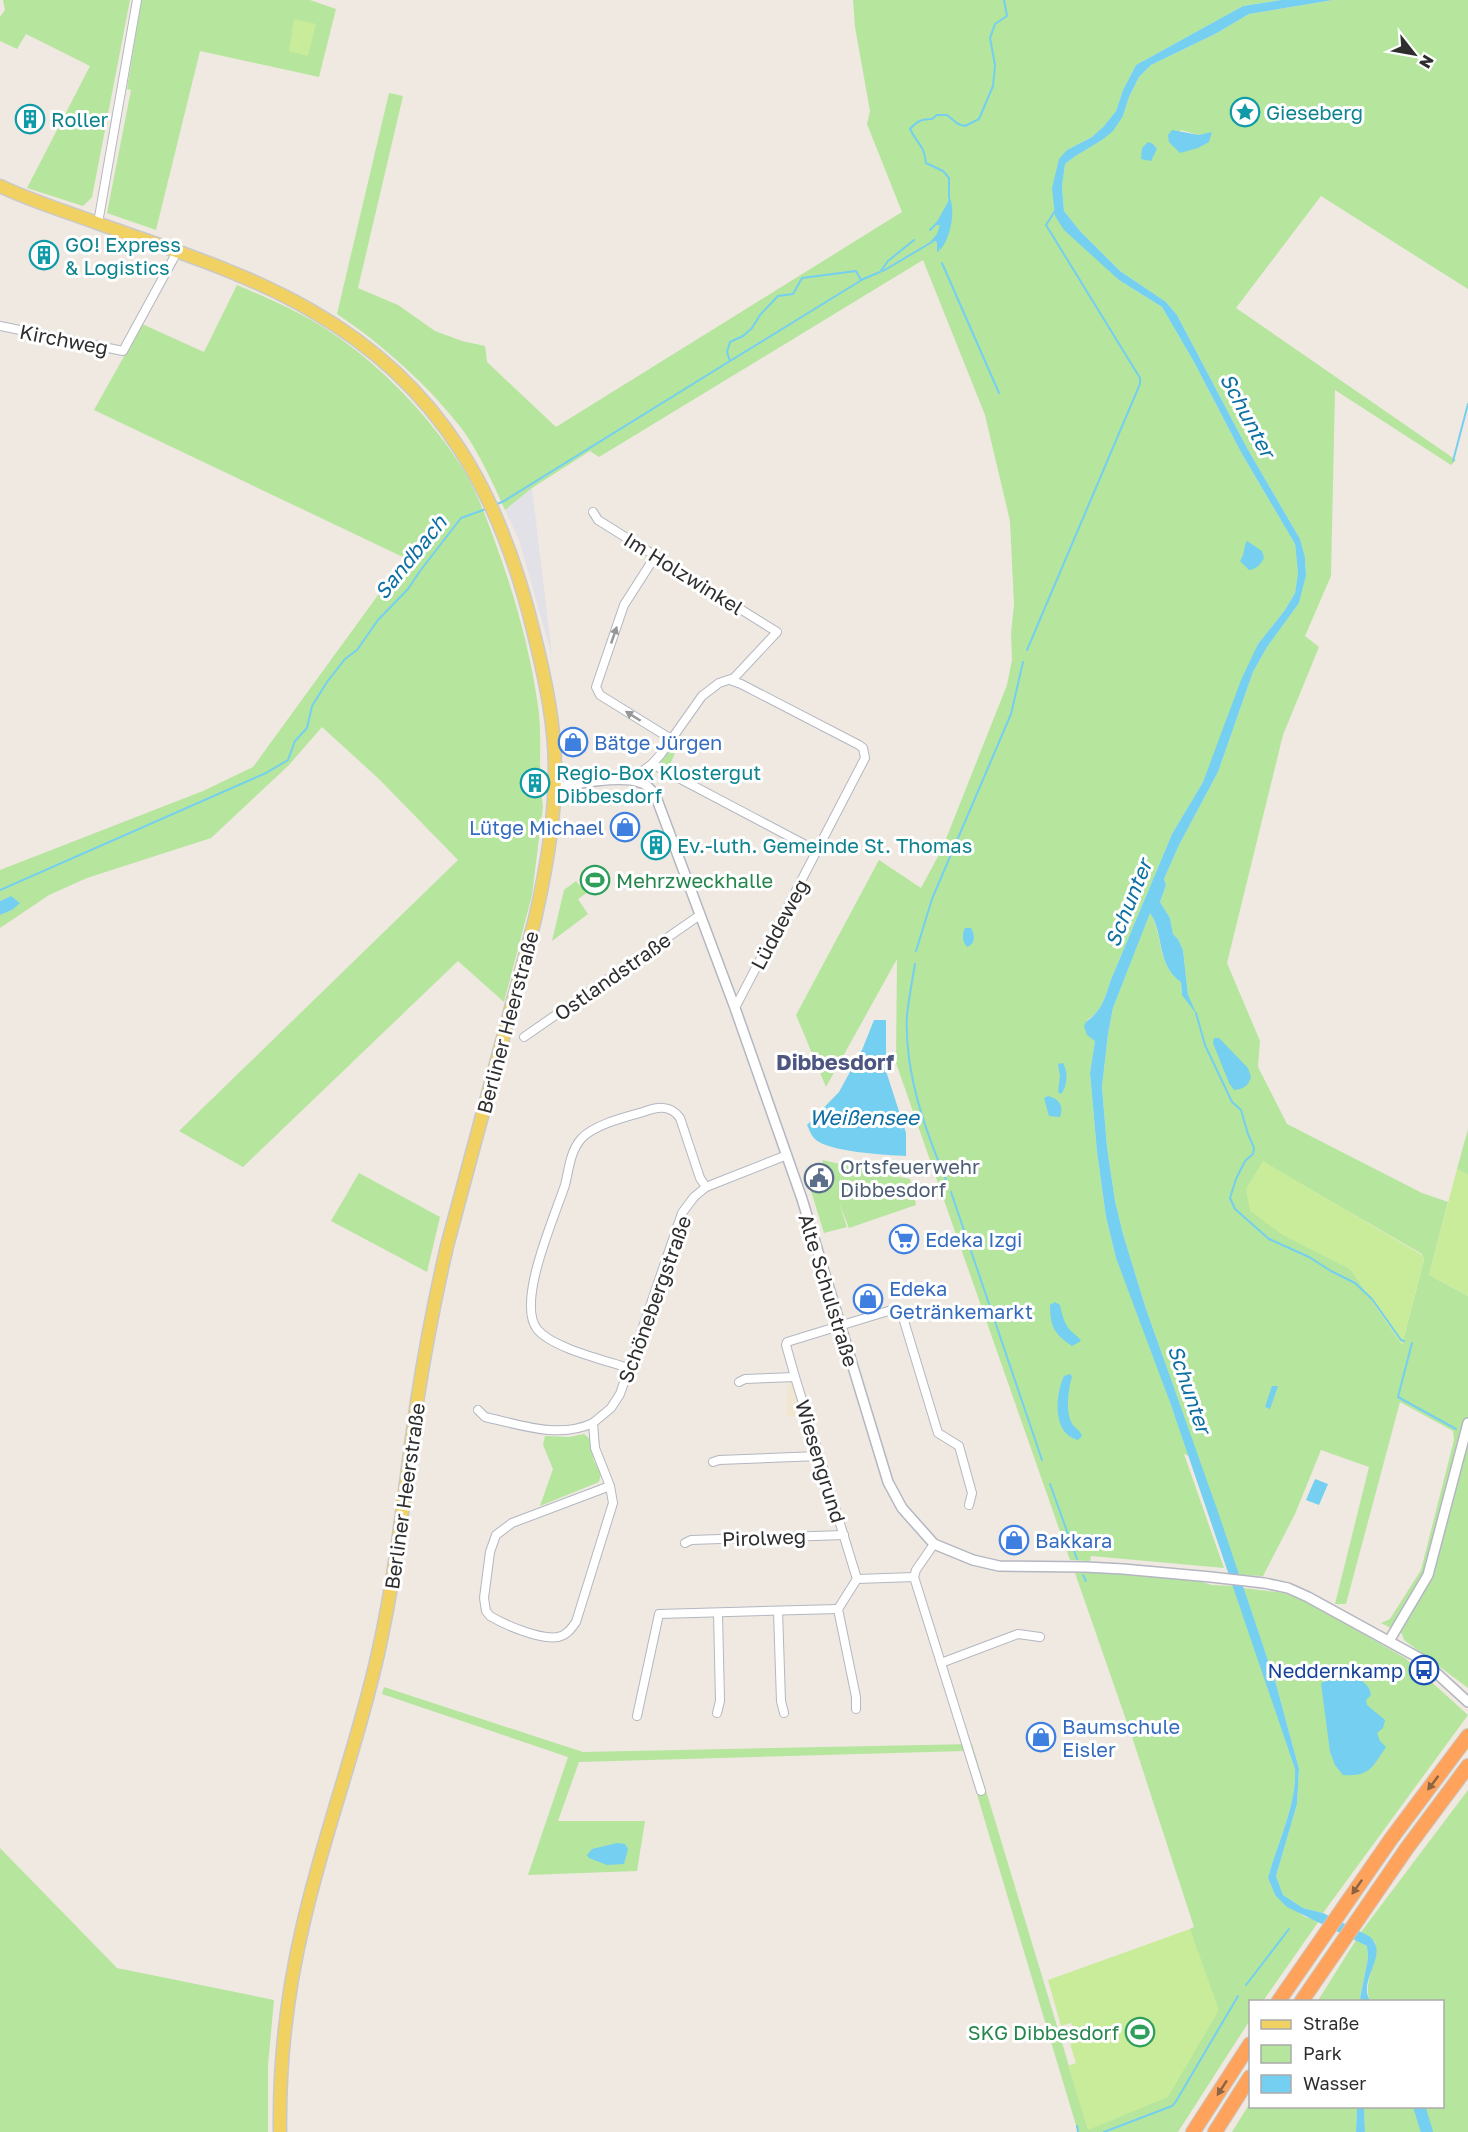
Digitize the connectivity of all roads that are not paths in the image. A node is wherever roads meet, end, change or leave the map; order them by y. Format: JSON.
{"nodes":[{"id":1,"x":137,"y":0,"type":"edge"},
{"id":2,"x":0,"y":186,"type":"edge"},
{"id":3,"x":98,"y":223,"type":"junction"},
{"id":4,"x":177,"y":252,"type":"junction"},
{"id":5,"x":0,"y":326,"type":"edge"},
{"id":6,"x":592,"y":512,"type":"dead end"},
{"id":7,"x":656,"y":555,"type":"junction"},
{"id":8,"x":730,"y":680,"type":"junction"},
{"id":9,"x":671,"y":739,"type":"junction"},
{"id":10,"x":652,"y":764,"type":"junction"},
{"id":11,"x":633,"y":780,"type":"junction"},
{"id":12,"x":555,"y":788,"type":"junction"},
{"id":13,"x":817,"y":851,"type":"junction"},
{"id":14,"x":700,"y":915,"type":"junction"},
{"id":15,"x":735,"y":1008,"type":"junction"},
{"id":16,"x":524,"y":1037,"type":"dead end"},
{"id":17,"x":787,"y":1155,"type":"junction"},
{"id":18,"x":706,"y":1186,"type":"junction"},
{"id":19,"x":839,"y":1325,"type":"junction"},
{"id":20,"x":628,"y":1368,"type":"junction"},
{"id":21,"x":795,"y":1377,"type":"junction"},
{"id":22,"x":739,"y":1382,"type":"dead end"},
{"id":23,"x":478,"y":1410,"type":"dead end"},
{"id":24,"x":593,"y":1423,"type":"junction"},
{"id":25,"x":1467,"y":1429,"type":"edge"},
{"id":26,"x":819,"y":1456,"type":"junction"},
{"id":27,"x":713,"y":1462,"type":"dead end"},
{"id":28,"x":610,"y":1486,"type":"junction"},
{"id":29,"x":969,"y":1505,"type":"dead end"},
{"id":30,"x":844,"y":1535,"type":"junction"},
{"id":31,"x":685,"y":1543,"type":"dead end"},
{"id":32,"x":934,"y":1544,"type":"junction"},
{"id":33,"x":914,"y":1577,"type":"junction"},
{"id":34,"x":857,"y":1579,"type":"junction"},
{"id":35,"x":838,"y":1609,"type":"junction"},
{"id":36,"x":778,"y":1611,"type":"junction"},
{"id":37,"x":718,"y":1613,"type":"junction"},
{"id":38,"x":1040,"y":1637,"type":"dead end"},
{"id":39,"x":1389,"y":1641,"type":"junction"},
{"id":40,"x":941,"y":1663,"type":"junction"},
{"id":41,"x":1468,"y":1702,"type":"edge"},
{"id":42,"x":856,"y":1709,"type":"dead end"},
{"id":43,"x":717,"y":1713,"type":"dead end"},
{"id":44,"x":784,"y":1713,"type":"dead end"},
{"id":45,"x":637,"y":1716,"type":"dead end"},
{"id":46,"x":1468,"y":1736,"type":"edge"},
{"id":47,"x":1468,"y":1766,"type":"edge"},
{"id":48,"x":981,"y":1791,"type":"dead end"},
{"id":49,"x":1279,"y":2000,"type":"edge"},
{"id":50,"x":1301,"y":2000,"type":"edge"},
{"id":51,"x":1249,"y":2047,"type":"edge"},
{"id":52,"x":1249,"y":2080,"type":"edge"},
{"id":53,"x":280,"y":2132,"type":"edge"},
{"id":54,"x":1193,"y":2132,"type":"edge"},
{"id":55,"x":1215,"y":2132,"type":"edge"}],
"edges":[{"from":1,"to":3,"type":"street"},
{"from":2,"to":3,"type":"main road","name":"Berliner Heerstraße"},
{"from":3,"to":4,"type":"main road","name":"Berliner Heerstraße"},
{"from":4,"to":5,"type":"street","name":"Kirchweg"},
{"from":4,"to":12,"type":"main road","name":"Berliner Heerstraße"},
{"from":6,"to":7,"type":"street","name":"Im Holzwinkel"},
{"from":7,"to":8,"type":"street","name":"Im Holzwinkel"},
{"from":9,"to":7,"type":"street","one_way":true},
{"from":8,"to":9,"type":"street"},
{"from":8,"to":13,"type":"street","name":"Lüddeweg"},
{"from":9,"to":10,"type":"street"},
{"from":10,"to":11,"type":"street"},
{"from":10,"to":13,"type":"street"},
{"from":11,"to":12,"type":"street"},
{"from":11,"to":14,"type":"street","name":"Alte Schulstraße"},
{"from":12,"to":53,"type":"main road","name":"Berliner Heerstraße"},
{"from":13,"to":15,"type":"street","name":"Lüddeweg"},
{"from":14,"to":15,"type":"street","name":"Alte Schulstraße"},
{"from":14,"to":16,"type":"street","name":"Ostlandstraße"},
{"from":15,"to":17,"type":"street","name":"Alte Schulstraße"},
{"from":17,"to":18,"type":"street","name":"Schönebergstraße"},
{"from":17,"to":19,"type":"street","name":"Alte Schulstraße"},
{"from":18,"to":20,"type":"street","name":"Schönebergstraße"},
{"from":18,"to":20,"type":"street"},
{"from":19,"to":21,"type":"street","name":"Wiesengrund"},
{"from":19,"to":29,"type":"street"},
{"from":19,"to":32,"type":"street","name":"Alte Schulstraße"},
{"from":20,"to":24,"type":"street","name":"Schönebergstraße"},
{"from":21,"to":22,"type":"street"},
{"from":21,"to":26,"type":"street","name":"Wiesengrund"},
{"from":23,"to":24,"type":"street","name":"Schönebergstraße"},
{"from":24,"to":28,"type":"street"},
{"from":25,"to":39,"type":"street"},
{"from":26,"to":27,"type":"street"},
{"from":26,"to":30,"type":"street","name":"Wiesengrund"},
{"from":28,"to":28,"type":"street"},
{"from":30,"to":31,"type":"street","name":"Pirolweg"},
{"from":30,"to":34,"type":"street","name":"Wiesengrund"},
{"from":32,"to":33,"type":"street"},
{"from":32,"to":39,"type":"street","name":"Alte Schulstraße"},
{"from":33,"to":34,"type":"street"},
{"from":33,"to":40,"type":"street"},
{"from":34,"to":35,"type":"street"},
{"from":35,"to":36,"type":"street"},
{"from":35,"to":42,"type":"street"},
{"from":36,"to":37,"type":"street"},
{"from":36,"to":44,"type":"street"},
{"from":37,"to":43,"type":"street"},
{"from":37,"to":45,"type":"street"},
{"from":38,"to":40,"type":"street"},
{"from":39,"to":41,"type":"street","name":"Alte Schulstraße"},
{"from":40,"to":48,"type":"street"},
{"from":46,"to":49,"type":"highway","one_way":true},
{"from":47,"to":50,"type":"highway"},
{"from":51,"to":54,"type":"highway","one_way":true},
{"from":52,"to":55,"type":"highway"}]}
